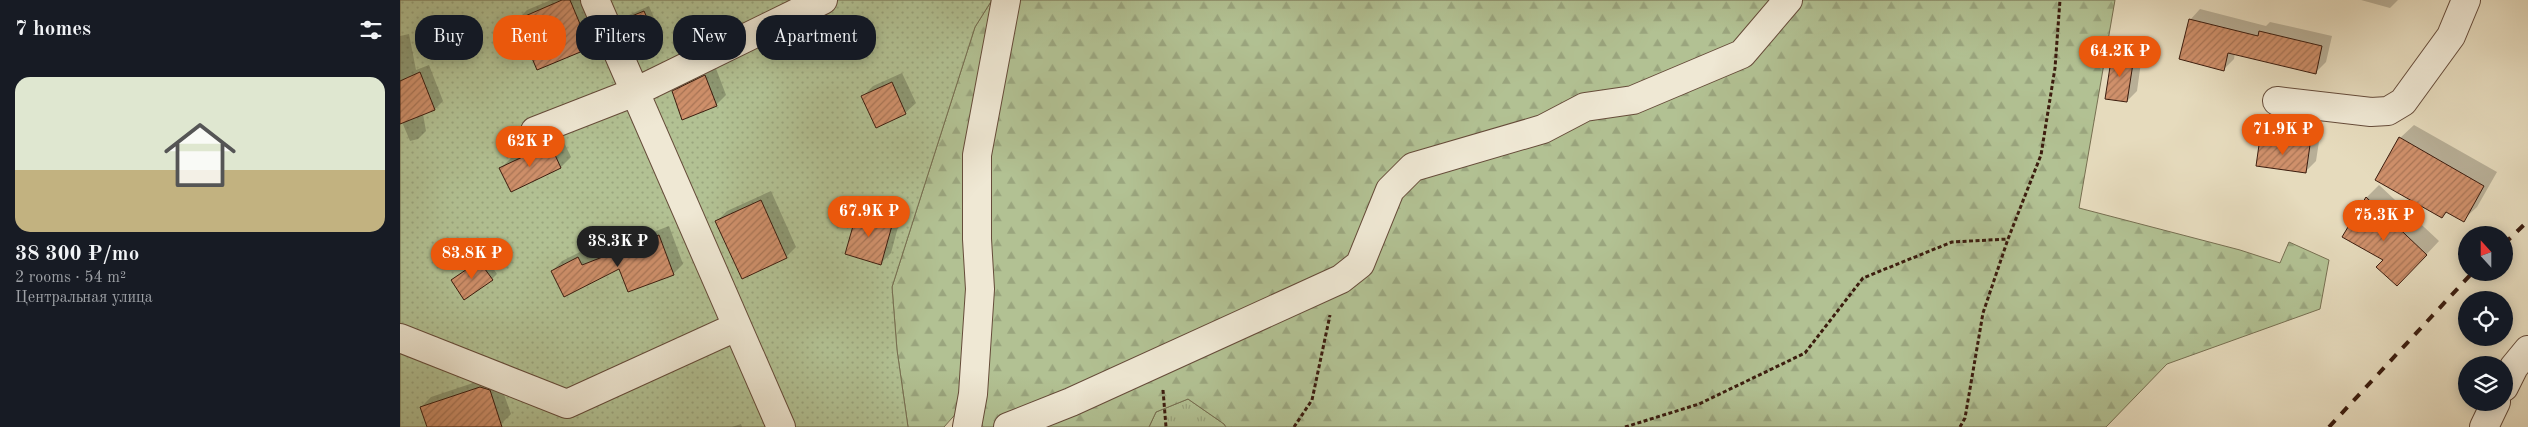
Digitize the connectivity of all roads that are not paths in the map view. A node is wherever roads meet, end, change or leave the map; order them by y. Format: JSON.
{"nodes":[{"id":1,"x":595,"y":0,"type":"edge"},
{"id":2,"x":823,"y":0,"type":"edge"},
{"id":3,"x":1006,"y":0,"type":"edge"},
{"id":4,"x":1788,"y":0,"type":"edge"},
{"id":5,"x":2467,"y":0,"type":"edge"},
{"id":6,"x":2472,"y":32,"type":"dead end"},
{"id":7,"x":635,"y":92,"type":"junction"},
{"id":8,"x":2277,"y":101,"type":"dead end"},
{"id":9,"x":535,"y":131,"type":"dead end"},
{"id":10,"x":736,"y":327,"type":"junction"},
{"id":11,"x":400,"y":338,"type":"edge"},
{"id":12,"x":2528,"y":350,"type":"edge"},
{"id":13,"x":2513,"y":369,"type":"edge"},
{"id":14,"x":2492,"y":411,"type":"edge"},
{"id":15,"x":781,"y":427,"type":"edge"},
{"id":16,"x":967,"y":427,"type":"edge"},
{"id":17,"x":1008,"y":427,"type":"edge"},
{"id":18,"x":2484,"y":427,"type":"edge"}],
"edges":[{"from":1,"to":7,"type":"street"},
{"from":2,"to":7,"type":"street"},
{"from":3,"to":16,"type":"street"},
{"from":4,"to":17,"type":"street"},
{"from":5,"to":6,"type":"street"},
{"from":5,"to":8,"type":"street"},
{"from":7,"to":9,"type":"street"},
{"from":7,"to":10,"type":"street"},
{"from":10,"to":11,"type":"street"},
{"from":10,"to":15,"type":"street"},
{"from":12,"to":13,"type":"street"},
{"from":14,"to":18,"type":"street"}]}
